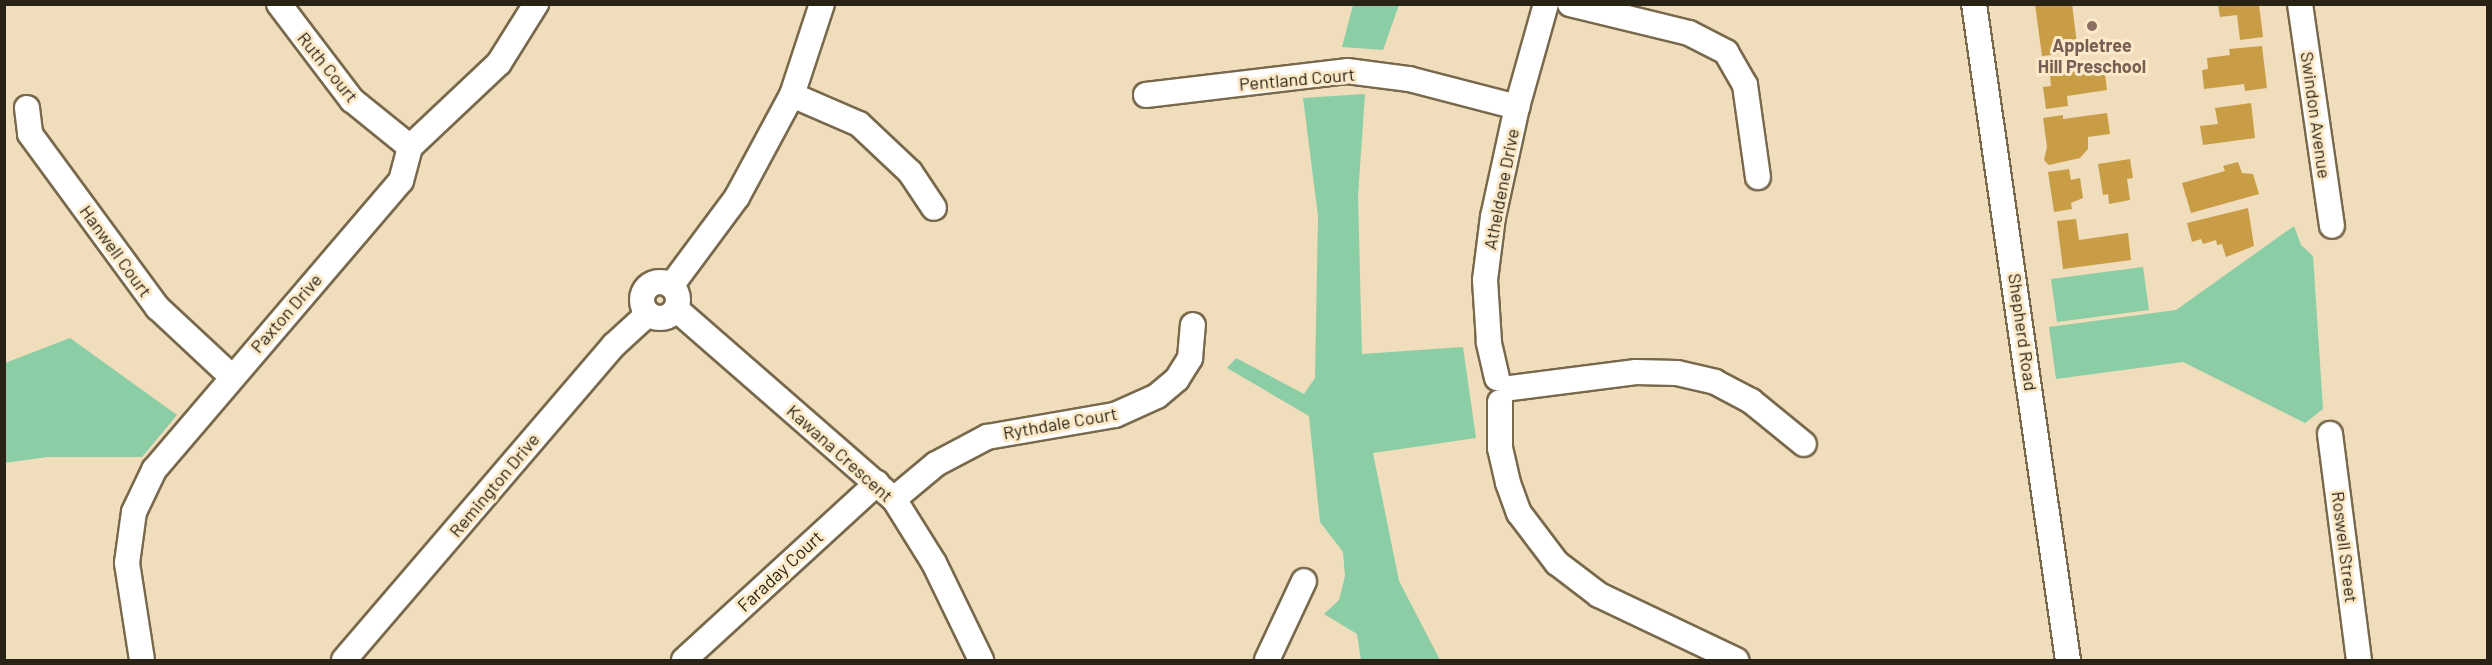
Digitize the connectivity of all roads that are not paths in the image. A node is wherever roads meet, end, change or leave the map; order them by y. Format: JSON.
{"nodes":[{"id":1,"x":279,"y":4,"type":"edge"},
{"id":2,"x":536,"y":4,"type":"edge"},
{"id":3,"x":822,"y":4,"type":"edge"},
{"id":4,"x":1546,"y":4,"type":"edge"},
{"id":5,"x":1570,"y":4,"type":"edge"},
{"id":6,"x":1974,"y":4,"type":"edge"},
{"id":7,"x":2300,"y":4,"type":"edge"},
{"id":8,"x":792,"y":95,"type":"junction"},
{"id":9,"x":1146,"y":95,"type":"dead end"},
{"id":10,"x":1517,"y":107,"type":"junction"},
{"id":11,"x":27,"y":108,"type":"dead end"},
{"id":12,"x":410,"y":147,"type":"junction"},
{"id":13,"x":1758,"y":177,"type":"dead end"},
{"id":14,"x":934,"y":208,"type":"dead end"},
{"id":15,"x":2332,"y":226,"type":"dead end"},
{"id":16,"x":673,"y":297,"type":"junction"},
{"id":17,"x":648,"y":314,"type":"junction"},
{"id":18,"x":1192,"y":325,"type":"dead end"},
{"id":19,"x":231,"y":376,"type":"junction"},
{"id":20,"x":1503,"y":389,"type":"junction"},
{"id":21,"x":2330,"y":434,"type":"dead end"},
{"id":22,"x":1804,"y":444,"type":"dead end"},
{"id":23,"x":885,"y":491,"type":"junction"},
{"id":24,"x":1305,"y":581,"type":"dead end"},
{"id":25,"x":142,"y":660,"type":"edge"},
{"id":26,"x":344,"y":660,"type":"edge"},
{"id":27,"x":684,"y":660,"type":"edge"},
{"id":28,"x":981,"y":660,"type":"edge"},
{"id":29,"x":1267,"y":660,"type":"edge"},
{"id":30,"x":1736,"y":660,"type":"edge"},
{"id":31,"x":2068,"y":660,"type":"edge"},
{"id":32,"x":2359,"y":660,"type":"edge"}],
"edges":[{"from":1,"to":12,"type":"street","name":"Ruth Court"},
{"from":2,"to":12,"type":"street"},
{"from":3,"to":8,"type":"street"},
{"from":4,"to":10,"type":"street","name":"Atheldene Drive"},
{"from":5,"to":13,"type":"street"},
{"from":6,"to":31,"type":"street","name":"Shepherd Road"},
{"from":7,"to":15,"type":"street","name":"Swindon Avenue"},
{"from":8,"to":14,"type":"street"},
{"from":8,"to":16,"type":"street"},
{"from":9,"to":10,"type":"street","name":"Pentland Court"},
{"from":10,"to":20,"type":"street","name":"Atheldene Drive"},
{"from":11,"to":19,"type":"street","name":"Hanwell Court"},
{"from":12,"to":19,"type":"street","name":"Paxton Drive"},
{"from":16,"to":17,"type":"street"},
{"from":16,"to":17,"type":"street"},
{"from":16,"to":23,"type":"street","name":"Kawana Crescent"},
{"from":17,"to":26,"type":"street","name":"Remington Drive"},
{"from":18,"to":23,"type":"street","name":"Rythdale Court"},
{"from":19,"to":25,"type":"street","name":"Paxton Drive"},
{"from":20,"to":22,"type":"street"},
{"from":20,"to":30,"type":"street","name":"Atheldene Drive"},
{"from":21,"to":32,"type":"street","name":"Roswell Street"},
{"from":23,"to":27,"type":"street","name":"Faraday Court"},
{"from":23,"to":28,"type":"street","name":"Kawana Crescent"},
{"from":24,"to":29,"type":"street"}]}
